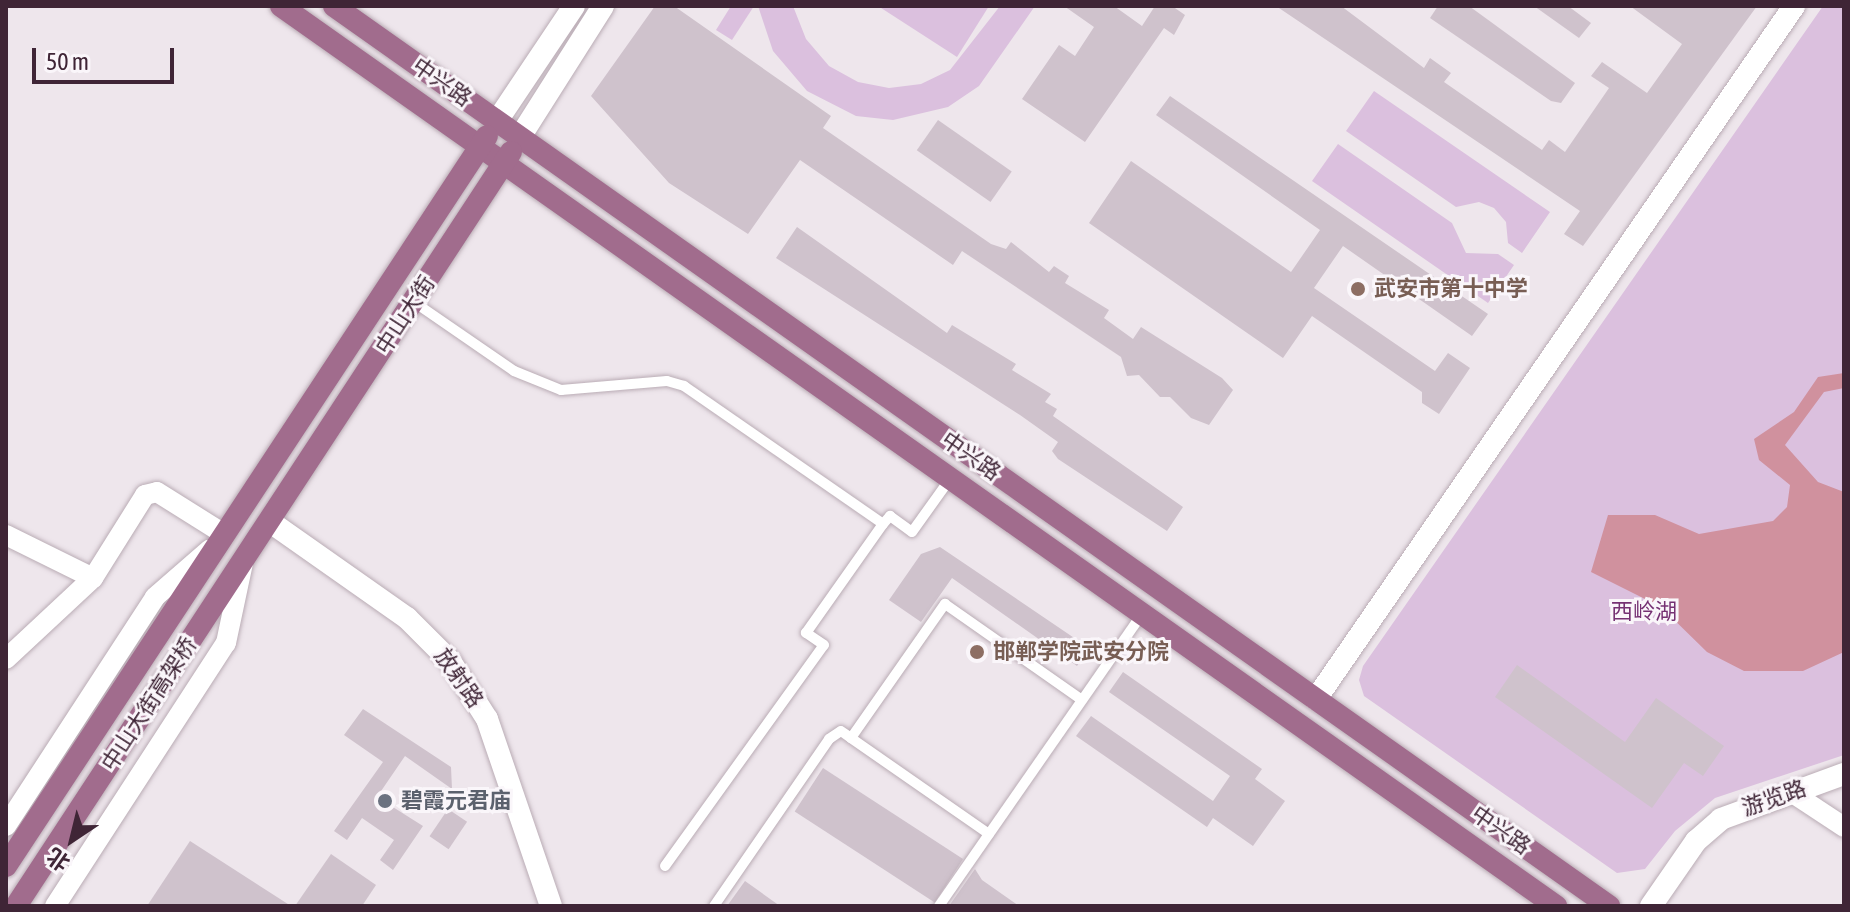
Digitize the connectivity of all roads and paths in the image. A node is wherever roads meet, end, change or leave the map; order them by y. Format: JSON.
{"nodes":[{"id":1,"x":281,"y":6,"type":"edge"},
{"id":2,"x":334,"y":6,"type":"edge"},
{"id":3,"x":574,"y":6,"type":"edge"},
{"id":4,"x":603,"y":6,"type":"edge"},
{"id":5,"x":1794,"y":6,"type":"edge"},
{"id":6,"x":497,"y":121,"type":"junction"},
{"id":7,"x":520,"y":137,"type":"junction"},
{"id":8,"x":480,"y":147,"type":"junction"},
{"id":9,"x":504,"y":163,"type":"junction"},
{"id":10,"x":414,"y":302,"type":"junction"},
{"id":11,"x":950,"y":479,"type":"junction"},
{"id":12,"x":269,"y":521,"type":"junction"},
{"id":13,"x":883,"y":524,"type":"junction"},
{"id":14,"x":6,"y":535,"type":"edge"},
{"id":15,"x":222,"y":537,"type":"junction"},
{"id":16,"x":243,"y":561,"type":"junction"},
{"id":17,"x":93,"y":578,"type":"junction"},
{"id":18,"x":178,"y":605,"type":"joint"},
{"id":19,"x":1142,"y":614,"type":"junction"},
{"id":20,"x":203,"y":622,"type":"joint"},
{"id":21,"x":6,"y":659,"type":"edge"},
{"id":22,"x":1316,"y":699,"type":"junction"},
{"id":23,"x":1082,"y":700,"type":"junction"},
{"id":24,"x":851,"y":738,"type":"junction"},
{"id":25,"x":1844,"y":774,"type":"edge"},
{"id":26,"x":1791,"y":792,"type":"junction"},
{"id":27,"x":6,"y":826,"type":"edge"},
{"id":28,"x":1844,"y":827,"type":"edge"},
{"id":29,"x":989,"y":834,"type":"junction"},
{"id":30,"x":6,"y":866,"type":"edge"},
{"id":31,"x":665,"y":866,"type":"dead end"},
{"id":32,"x":16,"y":906,"type":"edge"},
{"id":33,"x":55,"y":906,"type":"edge"},
{"id":34,"x":551,"y":906,"type":"edge"},
{"id":35,"x":714,"y":906,"type":"edge"},
{"id":36,"x":939,"y":906,"type":"edge"},
{"id":37,"x":1556,"y":906,"type":"edge"},
{"id":38,"x":1609,"y":906,"type":"edge"},
{"id":39,"x":1651,"y":906,"type":"edge"}],
"edges":[{"from":1,"to":8,"type":"main road","name":"中兴路"},
{"from":2,"to":6,"type":"main road","name":"中兴路"},
{"from":3,"to":6,"type":"street","name":"中山大街"},
{"from":4,"to":7,"type":"street","name":"中山大街"},
{"from":5,"to":22,"type":"street"},
{"from":6,"to":7,"type":"main road","name":"中兴路"},
{"from":6,"to":8,"type":"main road","name":"中山大街"},
{"from":7,"to":9,"type":"main road","name":"中山大街"},
{"from":7,"to":22,"type":"main road","name":"中兴路"},
{"from":8,"to":9,"type":"main road","name":"中兴路"},
{"from":8,"to":15,"type":"main road","name":"中山大街"},
{"from":9,"to":10,"type":"main road","name":"中山大街"},
{"from":9,"to":11,"type":"main road","name":"中兴路"},
{"from":10,"to":12,"type":"main road","name":"中山大街"},
{"from":10,"to":13,"type":"lane"},
{"from":11,"to":13,"type":"lane"},
{"from":11,"to":19,"type":"main road","name":"中兴路"},
{"from":12,"to":16,"type":"main road","name":"中山大街"},
{"from":12,"to":34,"type":"street","name":"放射路"},
{"from":13,"to":31,"type":"lane"},
{"from":14,"to":17,"type":"street"},
{"from":15,"to":17,"type":"street"},
{"from":15,"to":18,"type":"main road","name":"中山大街"},
{"from":15,"to":27,"type":"street"},
{"from":16,"to":20,"type":"main road","name":"中山大街"},
{"from":16,"to":33,"type":"street"},
{"from":17,"to":21,"type":"street"},
{"from":18,"to":30,"type":"main road","name":"中山大街高架桥"},
{"from":19,"to":23,"type":"lane"},
{"from":19,"to":37,"type":"main road","name":"中兴路"},
{"from":20,"to":32,"type":"main road","name":"中山大街高架桥"},
{"from":22,"to":38,"type":"main road","name":"中兴路"},
{"from":23,"to":24,"type":"lane"},
{"from":23,"to":29,"type":"lane"},
{"from":24,"to":29,"type":"lane"},
{"from":24,"to":35,"type":"lane"},
{"from":25,"to":26,"type":"street","name":"游览路"},
{"from":26,"to":28,"type":"street"},
{"from":26,"to":39,"type":"street","name":"游览路"},
{"from":29,"to":36,"type":"lane"}]}
